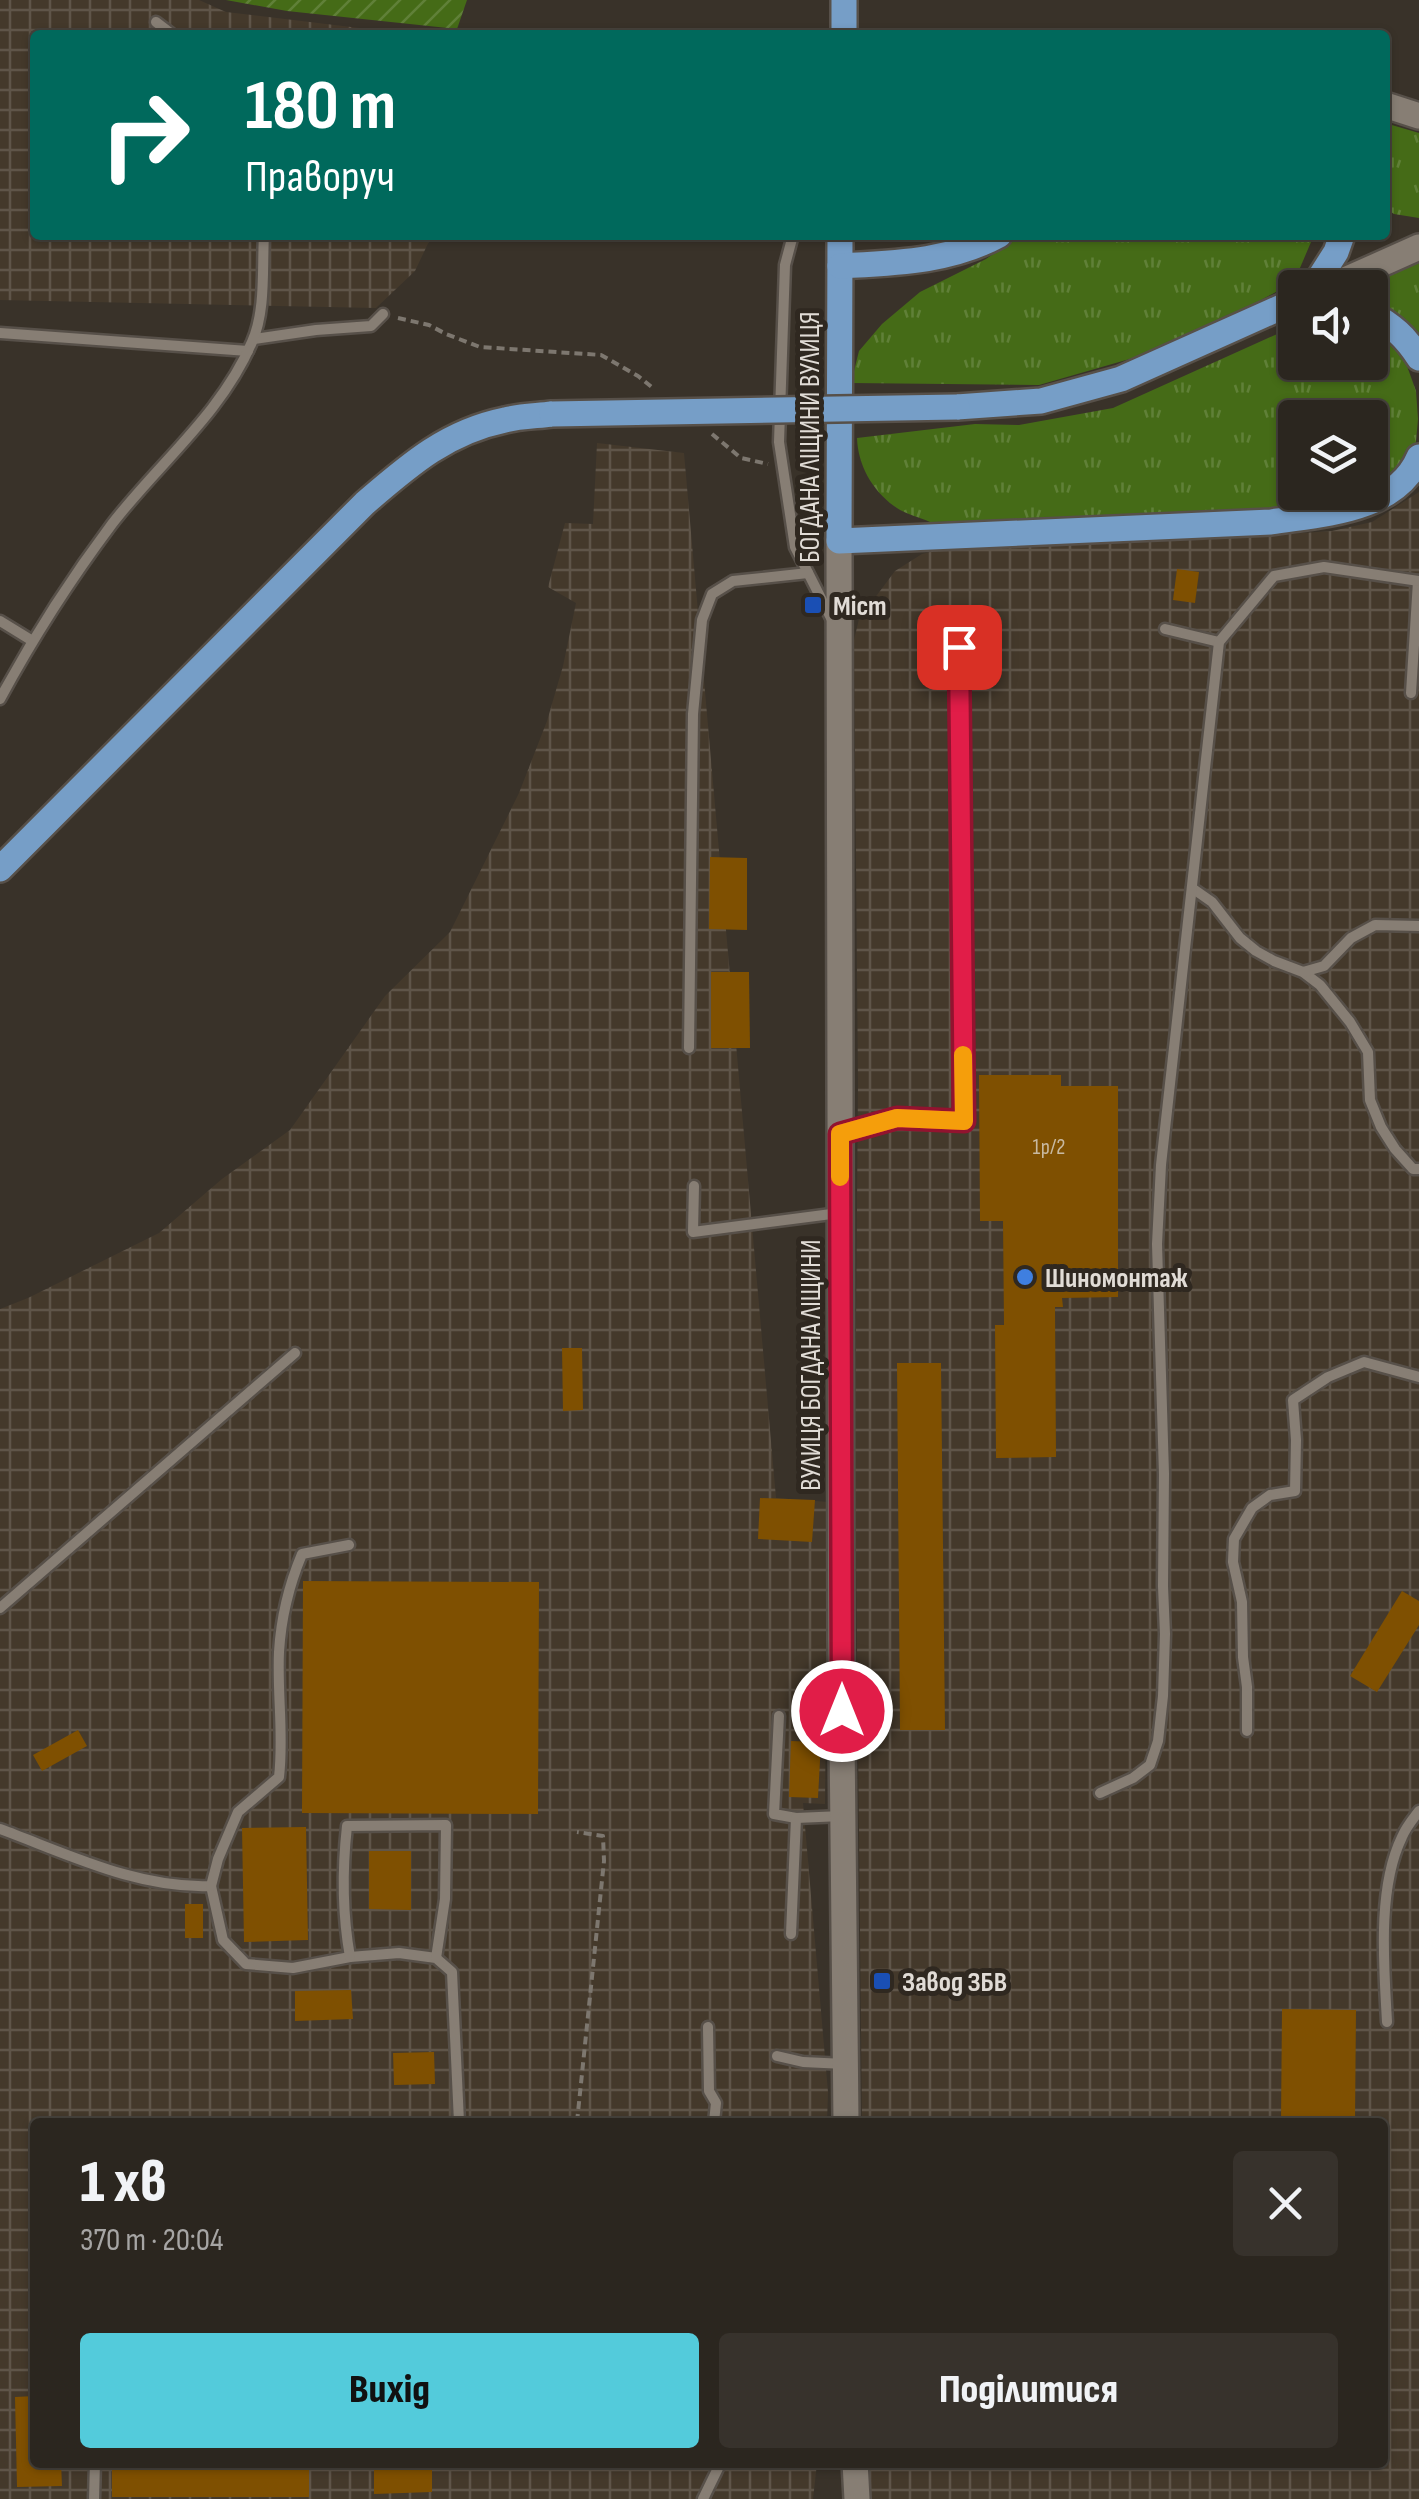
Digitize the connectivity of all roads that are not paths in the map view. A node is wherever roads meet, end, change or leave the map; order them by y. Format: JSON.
{"nodes":[{"id":1,"x":844,"y":0,"type":"edge"},
{"id":2,"x":156,"y":22,"type":"dead end"},
{"id":3,"x":166,"y":30,"type":"edge"},
{"id":4,"x":844,"y":30,"type":"edge"},
{"id":5,"x":1390,"y":107,"type":"edge"},
{"id":6,"x":1419,"y":116,"type":"edge"},
{"id":7,"x":264,"y":240,"type":"edge"},
{"id":8,"x":792,"y":240,"type":"edge"},
{"id":9,"x":840,"y":240,"type":"edge"},
{"id":10,"x":990,"y":240,"type":"edge"},
{"id":11,"x":1340,"y":240,"type":"edge"},
{"id":12,"x":1419,"y":247,"type":"edge"},
{"id":13,"x":840,"y":266,"type":"junction"},
{"id":14,"x":1324,"y":270,"type":"edge"},
{"id":15,"x":1367,"y":270,"type":"edge"},
{"id":16,"x":1278,"y":310,"type":"edge"},
{"id":17,"x":383,"y":314,"type":"road end"},
{"id":18,"x":1388,"y":323,"type":"edge"},
{"id":19,"x":0,"y":334,"type":"edge"},
{"id":20,"x":254,"y":339,"type":"junction"},
{"id":21,"x":248,"y":351,"type":"junction"},
{"id":22,"x":1419,"y":358,"type":"edge"},
{"id":23,"x":1419,"y":457,"type":"edge"},
{"id":24,"x":838,"y":541,"type":"junction"},
{"id":25,"x":808,"y":574,"type":"junction"},
{"id":26,"x":1418,"y":581,"type":"edge"},
{"id":27,"x":0,"y":620,"type":"edge"},
{"id":28,"x":838,"y":620,"type":"junction"},
{"id":29,"x":1165,"y":629,"type":"dead end"},
{"id":30,"x":32,"y":640,"type":"junction"},
{"id":31,"x":1220,"y":642,"type":"junction"},
{"id":32,"x":959,"y":647,"type":"dead end"},
{"id":33,"x":1411,"y":693,"type":"dead end"},
{"id":34,"x":0,"y":699,"type":"edge"},
{"id":35,"x":0,"y":869,"type":"edge"},
{"id":36,"x":1192,"y":888,"type":"junction"},
{"id":37,"x":1419,"y":926,"type":"edge"},
{"id":38,"x":1303,"y":972,"type":"junction"},
{"id":39,"x":689,"y":1048,"type":"dead end"},
{"id":40,"x":840,"y":1134,"type":"junction"},
{"id":41,"x":1419,"y":1169,"type":"edge"},
{"id":42,"x":694,"y":1186,"type":"dead end"},
{"id":43,"x":840,"y":1213,"type":"junction"},
{"id":44,"x":294,"y":1353,"type":"dead end"},
{"id":45,"x":1419,"y":1377,"type":"edge"},
{"id":46,"x":350,"y":1546,"type":"dead end"},
{"id":47,"x":0,"y":1608,"type":"edge"},
{"id":48,"x":779,"y":1716,"type":"dead end"},
{"id":49,"x":1246,"y":1731,"type":"dead end"},
{"id":50,"x":1100,"y":1793,"type":"dead end"},
{"id":51,"x":1419,"y":1810,"type":"edge"},
{"id":52,"x":843,"y":1816,"type":"junction"},
{"id":53,"x":796,"y":1818,"type":"junction"},
{"id":54,"x":0,"y":1829,"type":"edge"},
{"id":55,"x":212,"y":1886,"type":"junction"},
{"id":56,"x":792,"y":1934,"type":"dead end"},
{"id":57,"x":350,"y":1957,"type":"junction"},
{"id":58,"x":436,"y":1958,"type":"junction"},
{"id":59,"x":1386,"y":2022,"type":"dead end"},
{"id":60,"x":708,"y":2027,"type":"dead end"},
{"id":61,"x":777,"y":2056,"type":"dead end"},
{"id":62,"x":845,"y":2064,"type":"junction"},
{"id":63,"x":459,"y":2118,"type":"edge"},
{"id":64,"x":714,"y":2118,"type":"edge"},
{"id":65,"x":846,"y":2118,"type":"edge"},
{"id":66,"x":95,"y":2468,"type":"edge"},
{"id":67,"x":718,"y":2468,"type":"edge"},
{"id":68,"x":855,"y":2468,"type":"edge"},
{"id":69,"x":94,"y":2499,"type":"edge"},
{"id":70,"x":704,"y":2499,"type":"edge"},
{"id":71,"x":858,"y":2499,"type":"edge"}],
"edges":[{"from":1,"to":4,"type":"main road"},
{"from":2,"to":3,"type":"lane"},
{"from":5,"to":6,"type":"main road"},
{"from":7,"to":20,"type":"lane"},
{"from":8,"to":25,"type":"lane"},
{"from":9,"to":13,"type":"main road"},
{"from":10,"to":13,"type":"main road"},
{"from":11,"to":14,"type":"main road"},
{"from":12,"to":15,"type":"main road"},
{"from":13,"to":24,"type":"main road","name":"БОГДАНА ЛІЩИНИ ВУЛИЦЯ"},
{"from":16,"to":35,"type":"main road","bridge":true},
{"from":17,"to":20,"type":"lane"},
{"from":18,"to":22,"type":"main road"},
{"from":19,"to":21,"type":"lane"},
{"from":20,"to":21,"type":"lane"},
{"from":21,"to":30,"type":"lane"},
{"from":23,"to":24,"type":"main road"},
{"from":24,"to":28,"type":"main road","name":"БОГДАНА ЛІЩИНИ ВУЛИЦЯ"},
{"from":25,"to":28,"type":"lane"},
{"from":25,"to":39,"type":"lane"},
{"from":26,"to":31,"type":"lane"},
{"from":26,"to":33,"type":"lane"},
{"from":27,"to":30,"type":"lane"},
{"from":28,"to":40,"type":"main road","name":"ВУЛИЦЯ БОГДАНА ЛІЩИНИ"},
{"from":29,"to":31,"type":"lane"},
{"from":30,"to":34,"type":"lane"},
{"from":31,"to":36,"type":"lane"},
{"from":32,"to":40,"type":"lane"},
{"from":36,"to":38,"type":"lane"},
{"from":36,"to":50,"type":"lane"},
{"from":37,"to":38,"type":"lane"},
{"from":38,"to":41,"type":"lane"},
{"from":40,"to":43,"type":"main road","name":"ВУЛИЦЯ БОГДАНА ЛІЩИНИ"},
{"from":42,"to":43,"type":"lane"},
{"from":43,"to":52,"type":"main road","name":"ВУЛИЦЯ БОГДАНА ЛІЩИНИ"},
{"from":44,"to":47,"type":"lane"},
{"from":45,"to":49,"type":"lane"},
{"from":46,"to":55,"type":"lane"},
{"from":48,"to":53,"type":"lane"},
{"from":51,"to":59,"type":"lane"},
{"from":52,"to":53,"type":"lane"},
{"from":52,"to":62,"type":"main road","name":"ВУЛИЦЯ БОГДАНА ЛІЩИНИ"},
{"from":53,"to":56,"type":"lane"},
{"from":54,"to":55,"type":"lane"},
{"from":55,"to":57,"type":"lane"},
{"from":57,"to":58,"type":"lane"},
{"from":57,"to":58,"type":"lane"},
{"from":58,"to":63,"type":"lane"},
{"from":60,"to":64,"type":"lane"},
{"from":61,"to":62,"type":"lane"},
{"from":62,"to":65,"type":"main road","name":"ВУЛИЦЯ БОГДАНА ЛІЩИНИ"},
{"from":66,"to":69,"type":"lane"},
{"from":67,"to":70,"type":"lane"},
{"from":68,"to":71,"type":"main road"}]}
